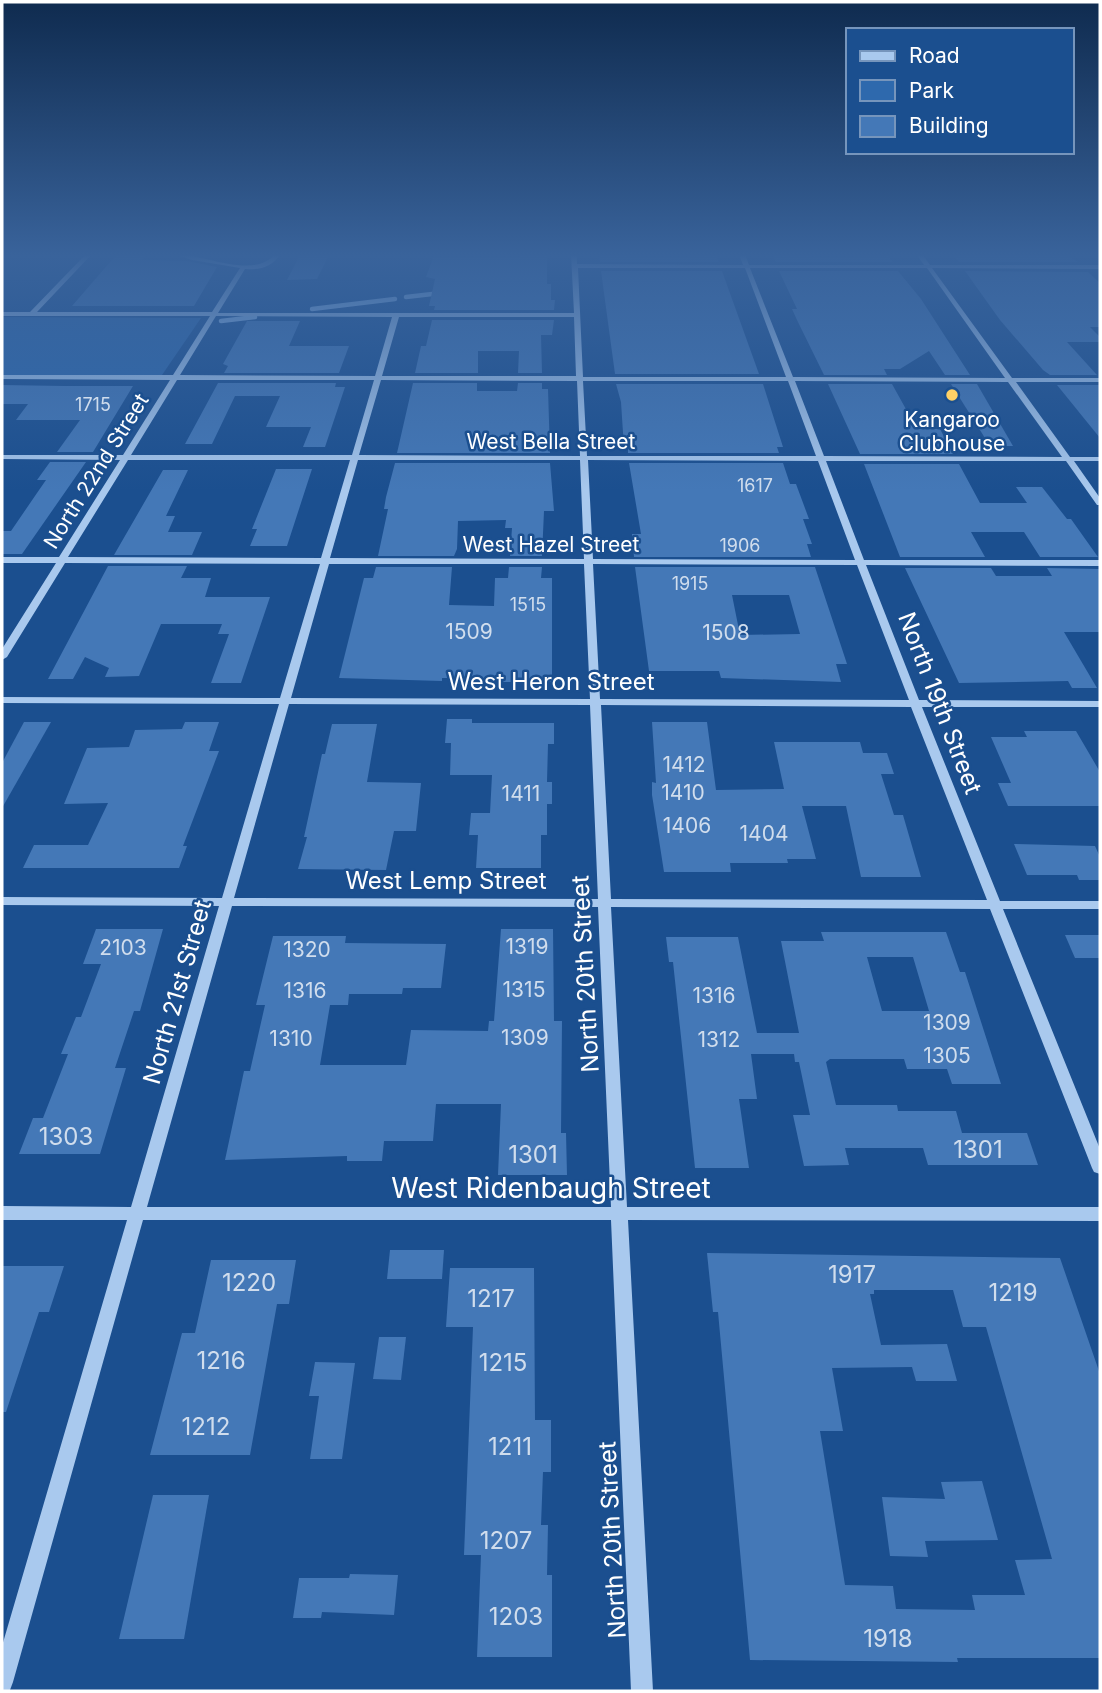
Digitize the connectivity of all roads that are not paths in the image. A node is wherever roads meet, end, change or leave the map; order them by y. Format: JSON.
{"nodes":[{"id":1,"x":202,"y":333,"type":"edge"},
{"id":2,"x":391,"y":333,"type":"edge"},
{"id":3,"x":578,"y":333,"type":"edge"},
{"id":4,"x":773,"y":333,"type":"edge"},
{"id":5,"x":977,"y":333,"type":"edge"},
{"id":6,"x":2,"y":377,"type":"edge"},
{"id":7,"x":175,"y":377,"type":"junction"},
{"id":8,"x":378,"y":378,"type":"junction"},
{"id":9,"x":580,"y":379,"type":"junction"},
{"id":10,"x":791,"y":379,"type":"junction"},
{"id":11,"x":1012,"y":380,"type":"junction"},
{"id":12,"x":1100,"y":380,"type":"edge"},
{"id":13,"x":2,"y":457,"type":"edge"},
{"id":14,"x":126,"y":457,"type":"junction"},
{"id":15,"x":355,"y":457,"type":"junction"},
{"id":16,"x":584,"y":458,"type":"junction"},
{"id":17,"x":823,"y":459,"type":"junction"},
{"id":18,"x":1069,"y":459,"type":"junction"},
{"id":19,"x":1100,"y":460,"type":"edge"},
{"id":20,"x":1100,"y":503,"type":"edge"},
{"id":21,"x":2,"y":560,"type":"edge"},
{"id":22,"x":62,"y":560,"type":"junction"},
{"id":23,"x":325,"y":561,"type":"junction"},
{"id":24,"x":588,"y":562,"type":"junction"},
{"id":25,"x":863,"y":562,"type":"junction"},
{"id":26,"x":1100,"y":563,"type":"edge"},
{"id":27,"x":2,"y":657,"type":"edge"},
{"id":28,"x":2,"y":700,"type":"edge"},
{"id":29,"x":285,"y":701,"type":"junction"},
{"id":30,"x":595,"y":702,"type":"junction"},
{"id":31,"x":915,"y":703,"type":"junction"},
{"id":32,"x":1100,"y":704,"type":"edge"},
{"id":33,"x":2,"y":901,"type":"edge"},
{"id":34,"x":227,"y":902,"type":"junction"},
{"id":35,"x":605,"y":904,"type":"junction"},
{"id":36,"x":998,"y":905,"type":"junction"},
{"id":37,"x":1100,"y":905,"type":"edge"},
{"id":38,"x":1100,"y":1168,"type":"edge"},
{"id":39,"x":2,"y":1213,"type":"edge"},
{"id":40,"x":137,"y":1213,"type":"junction"},
{"id":41,"x":1100,"y":1213,"type":"edge"},
{"id":42,"x":619,"y":1214,"type":"junction"},
{"id":43,"x":2,"y":1682,"type":"edge"},
{"id":44,"x":642,"y":1691,"type":"edge"}],
"edges":[{"from":1,"to":7,"type":"street","name":"North 22nd Street"},
{"from":2,"to":8,"type":"street","name":"North 21st Street"},
{"from":3,"to":9,"type":"street","name":"North 20th Street"},
{"from":4,"to":10,"type":"street","name":"North 19th Street"},
{"from":5,"to":11,"type":"street"},
{"from":6,"to":7,"type":"street"},
{"from":7,"to":8,"type":"street"},
{"from":7,"to":14,"type":"street","name":"North 22nd Street"},
{"from":8,"to":9,"type":"street"},
{"from":8,"to":15,"type":"street","name":"North 21st Street"},
{"from":9,"to":10,"type":"street"},
{"from":9,"to":16,"type":"street","name":"North 20th Street"},
{"from":10,"to":11,"type":"street"},
{"from":10,"to":17,"type":"street","name":"North 19th Street"},
{"from":11,"to":12,"type":"street"},
{"from":11,"to":18,"type":"street"},
{"from":13,"to":14,"type":"street","name":"West Bella Street"},
{"from":14,"to":15,"type":"street","name":"West Bella Street"},
{"from":14,"to":22,"type":"street","name":"North 22nd Street"},
{"from":15,"to":16,"type":"street","name":"West Bella Street"},
{"from":15,"to":23,"type":"street","name":"North 21st Street"},
{"from":16,"to":17,"type":"street","name":"West Bella Street"},
{"from":16,"to":24,"type":"street","name":"North 20th Street"},
{"from":17,"to":18,"type":"street","name":"West Bella Street"},
{"from":17,"to":25,"type":"street","name":"North 19th Street"},
{"from":18,"to":19,"type":"street","name":"West Bella Street"},
{"from":18,"to":20,"type":"street"},
{"from":21,"to":22,"type":"street","name":"West Hazel Street"},
{"from":22,"to":23,"type":"street","name":"West Hazel Street"},
{"from":22,"to":27,"type":"street","name":"North 22nd Street"},
{"from":23,"to":24,"type":"street","name":"West Hazel Street"},
{"from":23,"to":29,"type":"street","name":"North 21st Street"},
{"from":24,"to":25,"type":"street","name":"West Hazel Street"},
{"from":24,"to":30,"type":"street","name":"North 20th Street"},
{"from":25,"to":26,"type":"street","name":"West Hazel Street"},
{"from":25,"to":31,"type":"street","name":"North 19th Street"},
{"from":28,"to":29,"type":"street","name":"West Heron Street"},
{"from":29,"to":30,"type":"street","name":"West Heron Street"},
{"from":29,"to":34,"type":"street","name":"North 21st Street"},
{"from":30,"to":31,"type":"street","name":"West Heron Street"},
{"from":30,"to":35,"type":"street","name":"North 20th Street"},
{"from":31,"to":32,"type":"street","name":"West Heron Street"},
{"from":31,"to":36,"type":"street","name":"North 19th Street"},
{"from":33,"to":34,"type":"street","name":"West Lemp Street"},
{"from":34,"to":35,"type":"street","name":"West Lemp Street"},
{"from":34,"to":40,"type":"street","name":"North 21st Street"},
{"from":35,"to":36,"type":"street","name":"West Lemp Street"},
{"from":35,"to":42,"type":"street","name":"North 20th Street"},
{"from":36,"to":37,"type":"street","name":"West Lemp Street"},
{"from":36,"to":38,"type":"street","name":"North 19th Street"},
{"from":39,"to":40,"type":"street","name":"West Ridenbaugh Street"},
{"from":40,"to":42,"type":"street","name":"West Ridenbaugh Street"},
{"from":40,"to":43,"type":"street","name":"North 21st Street"},
{"from":41,"to":42,"type":"street","name":"West Ridenbaugh Street"},
{"from":42,"to":44,"type":"street","name":"North 20th Street"}]}
